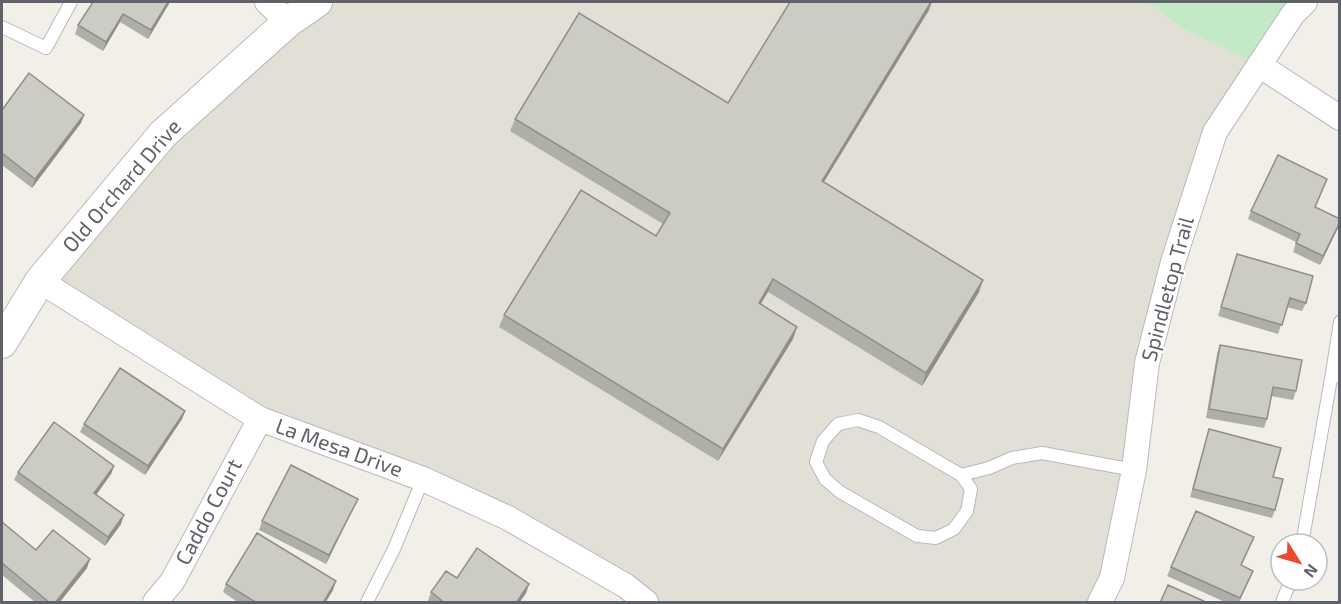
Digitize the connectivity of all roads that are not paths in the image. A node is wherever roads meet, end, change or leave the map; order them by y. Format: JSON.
{"nodes":[{"id":1,"x":70,"y":2,"type":"edge"},
{"id":2,"x":267,"y":2,"type":"edge"},
{"id":3,"x":317,"y":2,"type":"edge"},
{"id":4,"x":1305,"y":2,"type":"edge"},
{"id":5,"x":288,"y":22,"type":"junction"},
{"id":6,"x":2,"y":27,"type":"edge"},
{"id":7,"x":1259,"y":65,"type":"junction"},
{"id":8,"x":1340,"y":118,"type":"edge"},
{"id":9,"x":40,"y":281,"type":"junction"},
{"id":10,"x":1340,"y":322,"type":"edge"},
{"id":11,"x":2,"y":343,"type":"edge"},
{"id":12,"x":1336,"y":374,"type":"edge"},
{"id":13,"x":260,"y":419,"type":"junction"},
{"id":14,"x":1134,"y":470,"type":"junction"},
{"id":15,"x":961,"y":475,"type":"junction"},
{"id":16,"x":423,"y":478,"type":"junction"},
{"id":17,"x":1304,"y":532,"type":"edge"},
{"id":18,"x":620,"y":594,"type":"edge"},
{"id":19,"x":155,"y":603,"type":"edge"},
{"id":20,"x":368,"y":603,"type":"edge"},
{"id":21,"x":646,"y":603,"type":"edge"},
{"id":22,"x":1100,"y":603,"type":"edge"}],
"edges":[{"from":1,"to":6,"type":"lane"},
{"from":2,"to":5,"type":"street"},
{"from":3,"to":5,"type":"street","name":"Old Orchard Drive"},
{"from":4,"to":7,"type":"street","name":"Spindletop Trail"},
{"from":5,"to":9,"type":"street","name":"Old Orchard Drive"},
{"from":7,"to":8,"type":"street"},
{"from":7,"to":14,"type":"street","name":"Spindletop Trail"},
{"from":9,"to":11,"type":"street","name":"Old Orchard Drive"},
{"from":9,"to":13,"type":"street","name":"La Mesa Drive"},
{"from":10,"to":12,"type":"lane"},
{"from":12,"to":17,"type":"lane"},
{"from":13,"to":16,"type":"street","name":"La Mesa Drive"},
{"from":13,"to":19,"type":"street","name":"Caddo Court"},
{"from":14,"to":15,"type":"lane"},
{"from":14,"to":22,"type":"street","name":"Spindletop Trail"},
{"from":15,"to":15,"type":"lane"},
{"from":16,"to":18,"type":"street","name":"La Mesa Drive"},
{"from":16,"to":20,"type":"lane"},
{"from":18,"to":21,"type":"street","name":"La Mesa Drive"}]}
